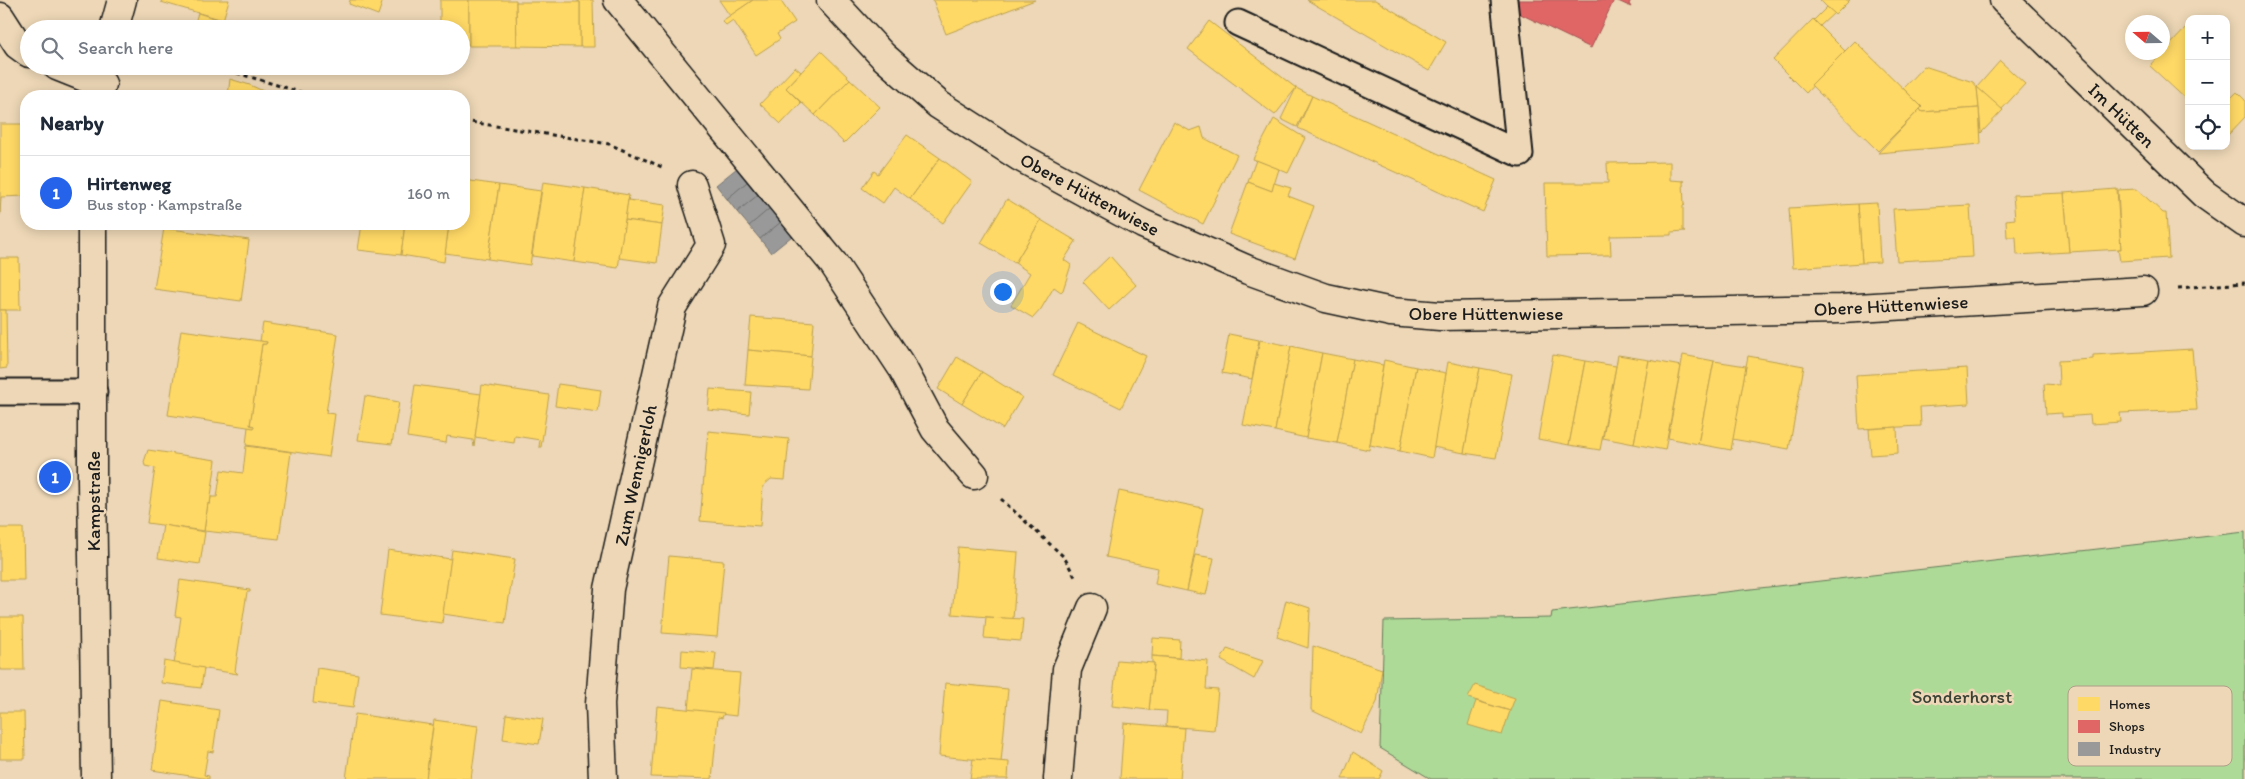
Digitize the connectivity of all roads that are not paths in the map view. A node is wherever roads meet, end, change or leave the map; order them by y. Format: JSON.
{"nodes":[{"id":1,"x":122,"y":0,"type":"edge"},
{"id":2,"x":618,"y":0,"type":"edge"},
{"id":3,"x":830,"y":0,"type":"edge"},
{"id":4,"x":1504,"y":0,"type":"edge"},
{"id":5,"x":2004,"y":0,"type":"edge"},
{"id":6,"x":0,"y":17,"type":"edge"},
{"id":7,"x":116,"y":20,"type":"edge"},
{"id":8,"x":1238,"y":23,"type":"dead end"},
{"id":9,"x":20,"y":46,"type":"edge"},
{"id":10,"x":83,"y":75,"type":"edge"},
{"id":11,"x":103,"y":82,"type":"edge"},
{"id":12,"x":692,"y":185,"type":"road end"},
{"id":13,"x":2245,"y":223,"type":"edge"},
{"id":14,"x":92,"y":230,"type":"edge"},
{"id":15,"x":2143,"y":291,"type":"road end"},
{"id":16,"x":0,"y":392,"type":"edge"},
{"id":17,"x":94,"y":392,"type":"junction"},
{"id":18,"x":974,"y":475,"type":"road end"},
{"id":19,"x":1092,"y":608,"type":"dead end"},
{"id":20,"x":96,"y":779,"type":"edge"},
{"id":21,"x":603,"y":779,"type":"edge"},
{"id":22,"x":1058,"y":779,"type":"edge"}],
"edges":[{"from":1,"to":7,"type":"street"},
{"from":2,"to":18,"type":"street"},
{"from":3,"to":15,"type":"street","name":"Obere Hüttenwiese"},
{"from":4,"to":8,"type":"lane"},
{"from":5,"to":13,"type":"street","name":"Im Hütten"},
{"from":6,"to":9,"type":"street"},
{"from":10,"to":11,"type":"street"},
{"from":12,"to":21,"type":"street","name":"Zum Wennigerloh"},
{"from":14,"to":17,"type":"street","name":"Kampstraße"},
{"from":16,"to":17,"type":"lane"},
{"from":17,"to":20,"type":"street","name":"Kampstraße"},
{"from":19,"to":22,"type":"street"}]}
